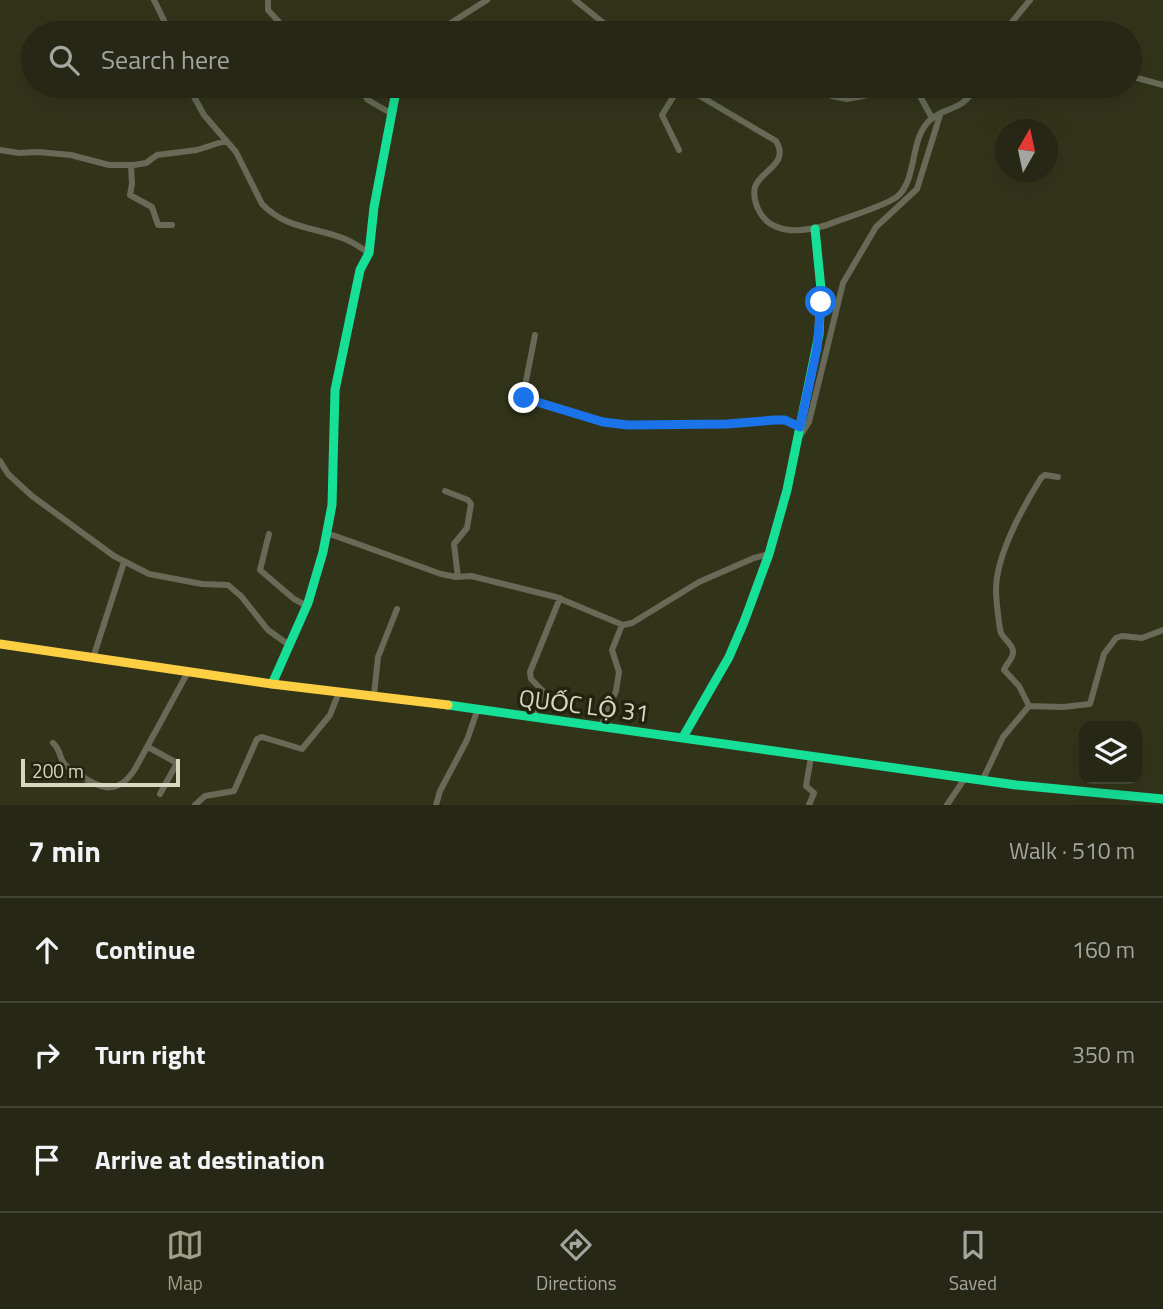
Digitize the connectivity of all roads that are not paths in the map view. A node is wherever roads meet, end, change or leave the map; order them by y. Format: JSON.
{"nodes":[{"id":1,"x":154,"y":0,"type":"edge"},
{"id":2,"x":268,"y":0,"type":"edge"},
{"id":3,"x":487,"y":0,"type":"edge"},
{"id":4,"x":575,"y":0,"type":"edge"},
{"id":5,"x":1030,"y":0,"type":"edge"},
{"id":6,"x":164,"y":21,"type":"edge"},
{"id":7,"x":278,"y":21,"type":"edge"},
{"id":8,"x":454,"y":21,"type":"edge"},
{"id":9,"x":601,"y":21,"type":"edge"},
{"id":10,"x":1013,"y":21,"type":"edge"},
{"id":11,"x":1142,"y":79,"type":"edge"},
{"id":12,"x":1163,"y":85,"type":"edge"},
{"id":13,"x":194,"y":98,"type":"edge"},
{"id":14,"x":367,"y":98,"type":"edge"},
{"id":15,"x":395,"y":98,"type":"edge"},
{"id":16,"x":673,"y":98,"type":"edge"},
{"id":17,"x":702,"y":98,"type":"edge"},
{"id":18,"x":923,"y":98,"type":"edge"},
{"id":19,"x":967,"y":98,"type":"edge"},
{"id":20,"x":392,"y":114,"type":"junction"},
{"id":21,"x":936,"y":116,"type":"junction"},
{"id":22,"x":225,"y":141,"type":"junction"},
{"id":23,"x":0,"y":150,"type":"edge"},
{"id":24,"x":679,"y":150,"type":"dead end"},
{"id":25,"x":131,"y":165,"type":"junction"},
{"id":26,"x":172,"y":225,"type":"dead end"},
{"id":27,"x":815,"y":229,"type":"junction"},
{"id":28,"x":369,"y":253,"type":"junction"},
{"id":29,"x":535,"y":335,"type":"dead end"},
{"id":30,"x":800,"y":427,"type":"junction"},
{"id":31,"x":799,"y":438,"type":"junction"},
{"id":32,"x":0,"y":461,"type":"edge"},
{"id":33,"x":1058,"y":477,"type":"dead end"},
{"id":34,"x":445,"y":491,"type":"dead end"},
{"id":35,"x":327,"y":533,"type":"junction"},
{"id":36,"x":269,"y":534,"type":"dead end"},
{"id":37,"x":769,"y":554,"type":"junction"},
{"id":38,"x":124,"y":562,"type":"junction"},
{"id":39,"x":458,"y":577,"type":"junction"},
{"id":40,"x":560,"y":598,"type":"junction"},
{"id":41,"x":307,"y":606,"type":"junction"},
{"id":42,"x":397,"y":609,"type":"dead end"},
{"id":43,"x":622,"y":625,"type":"junction"},
{"id":44,"x":1163,"y":630,"type":"edge"},
{"id":45,"x":0,"y":644,"type":"edge"},
{"id":46,"x":289,"y":645,"type":"junction"},
{"id":47,"x":93,"y":658,"type":"junction"},
{"id":48,"x":188,"y":672,"type":"junction"},
{"id":49,"x":272,"y":684,"type":"junction"},
{"id":50,"x":339,"y":691,"type":"junction"},
{"id":51,"x":374,"y":695,"type":"junction"},
{"id":52,"x":1029,"y":706,"type":"junction"},
{"id":53,"x":477,"y":711,"type":"junction"},
{"id":54,"x":532,"y":718,"type":"junction"},
{"id":55,"x":601,"y":726,"type":"junction"},
{"id":56,"x":683,"y":737,"type":"junction"},
{"id":57,"x":53,"y":743,"type":"dead end"},
{"id":58,"x":148,"y":747,"type":"junction"},
{"id":59,"x":811,"y":755,"type":"junction"},
{"id":60,"x":965,"y":778,"type":"junction"},
{"id":61,"x":983,"y":779,"type":"junction"},
{"id":62,"x":160,"y":794,"type":"dead end"},
{"id":63,"x":1163,"y":799,"type":"edge"},
{"id":64,"x":195,"y":805,"type":"edge"},
{"id":65,"x":436,"y":805,"type":"edge"},
{"id":66,"x":809,"y":805,"type":"edge"},
{"id":67,"x":947,"y":805,"type":"edge"}],
"edges":[{"from":1,"to":6,"type":"street"},
{"from":2,"to":7,"type":"street"},
{"from":3,"to":8,"type":"street"},
{"from":4,"to":9,"type":"street"},
{"from":5,"to":10,"type":"street"},
{"from":11,"to":12,"type":"street"},
{"from":13,"to":22,"type":"street"},
{"from":14,"to":20,"type":"street"},
{"from":15,"to":20,"type":"main road"},
{"from":16,"to":24,"type":"street"},
{"from":17,"to":27,"type":"street"},
{"from":18,"to":21,"type":"street"},
{"from":19,"to":21,"type":"street"},
{"from":20,"to":28,"type":"main road"},
{"from":21,"to":27,"type":"street"},
{"from":21,"to":31,"type":"street"},
{"from":22,"to":25,"type":"street"},
{"from":22,"to":28,"type":"street"},
{"from":23,"to":25,"type":"street"},
{"from":25,"to":26,"type":"street"},
{"from":27,"to":30,"type":"main road"},
{"from":28,"to":35,"type":"main road"},
{"from":29,"to":30,"type":"street"},
{"from":30,"to":31,"type":"main road"},
{"from":31,"to":37,"type":"main road"},
{"from":32,"to":38,"type":"street"},
{"from":33,"to":52,"type":"street"},
{"from":34,"to":39,"type":"street"},
{"from":35,"to":39,"type":"street"},
{"from":35,"to":41,"type":"main road"},
{"from":36,"to":41,"type":"street"},
{"from":37,"to":43,"type":"street"},
{"from":37,"to":56,"type":"main road"},
{"from":38,"to":46,"type":"street"},
{"from":38,"to":47,"type":"street"},
{"from":39,"to":40,"type":"street"},
{"from":40,"to":43,"type":"street"},
{"from":40,"to":54,"type":"street"},
{"from":41,"to":46,"type":"main road"},
{"from":42,"to":51,"type":"street"},
{"from":43,"to":55,"type":"street"},
{"from":44,"to":52,"type":"street"},
{"from":45,"to":47,"type":"main road","name":"QUỐC LỘ 31"},
{"from":46,"to":49,"type":"main road"},
{"from":47,"to":48,"type":"main road","name":"QUỐC LỘ 31"},
{"from":48,"to":49,"type":"main road","name":"QUỐC LỘ 31"},
{"from":48,"to":58,"type":"street"},
{"from":49,"to":50,"type":"main road","name":"QUỐC LỘ 31"},
{"from":50,"to":51,"type":"main road","name":"QUỐC LỘ 31"},
{"from":50,"to":64,"type":"street"},
{"from":51,"to":53,"type":"main road","name":"QUỐC LỘ 31"},
{"from":52,"to":61,"type":"street"},
{"from":53,"to":54,"type":"main road","name":"QUỐC LỘ 31"},
{"from":53,"to":65,"type":"street"},
{"from":54,"to":55,"type":"main road","name":"QUỐC LỘ 31"},
{"from":55,"to":56,"type":"main road","name":"QUỐC LỘ 31"},
{"from":56,"to":59,"type":"main road","name":"QUỐC LỘ 31"},
{"from":57,"to":58,"type":"street"},
{"from":58,"to":62,"type":"street"},
{"from":59,"to":60,"type":"main road","name":"QUỐC LỘ 31"},
{"from":59,"to":66,"type":"street"},
{"from":60,"to":61,"type":"main road","name":"QUỐC LỘ 31"},
{"from":60,"to":67,"type":"street"},
{"from":61,"to":63,"type":"main road","name":"QUỐC LỘ 31"}]}
